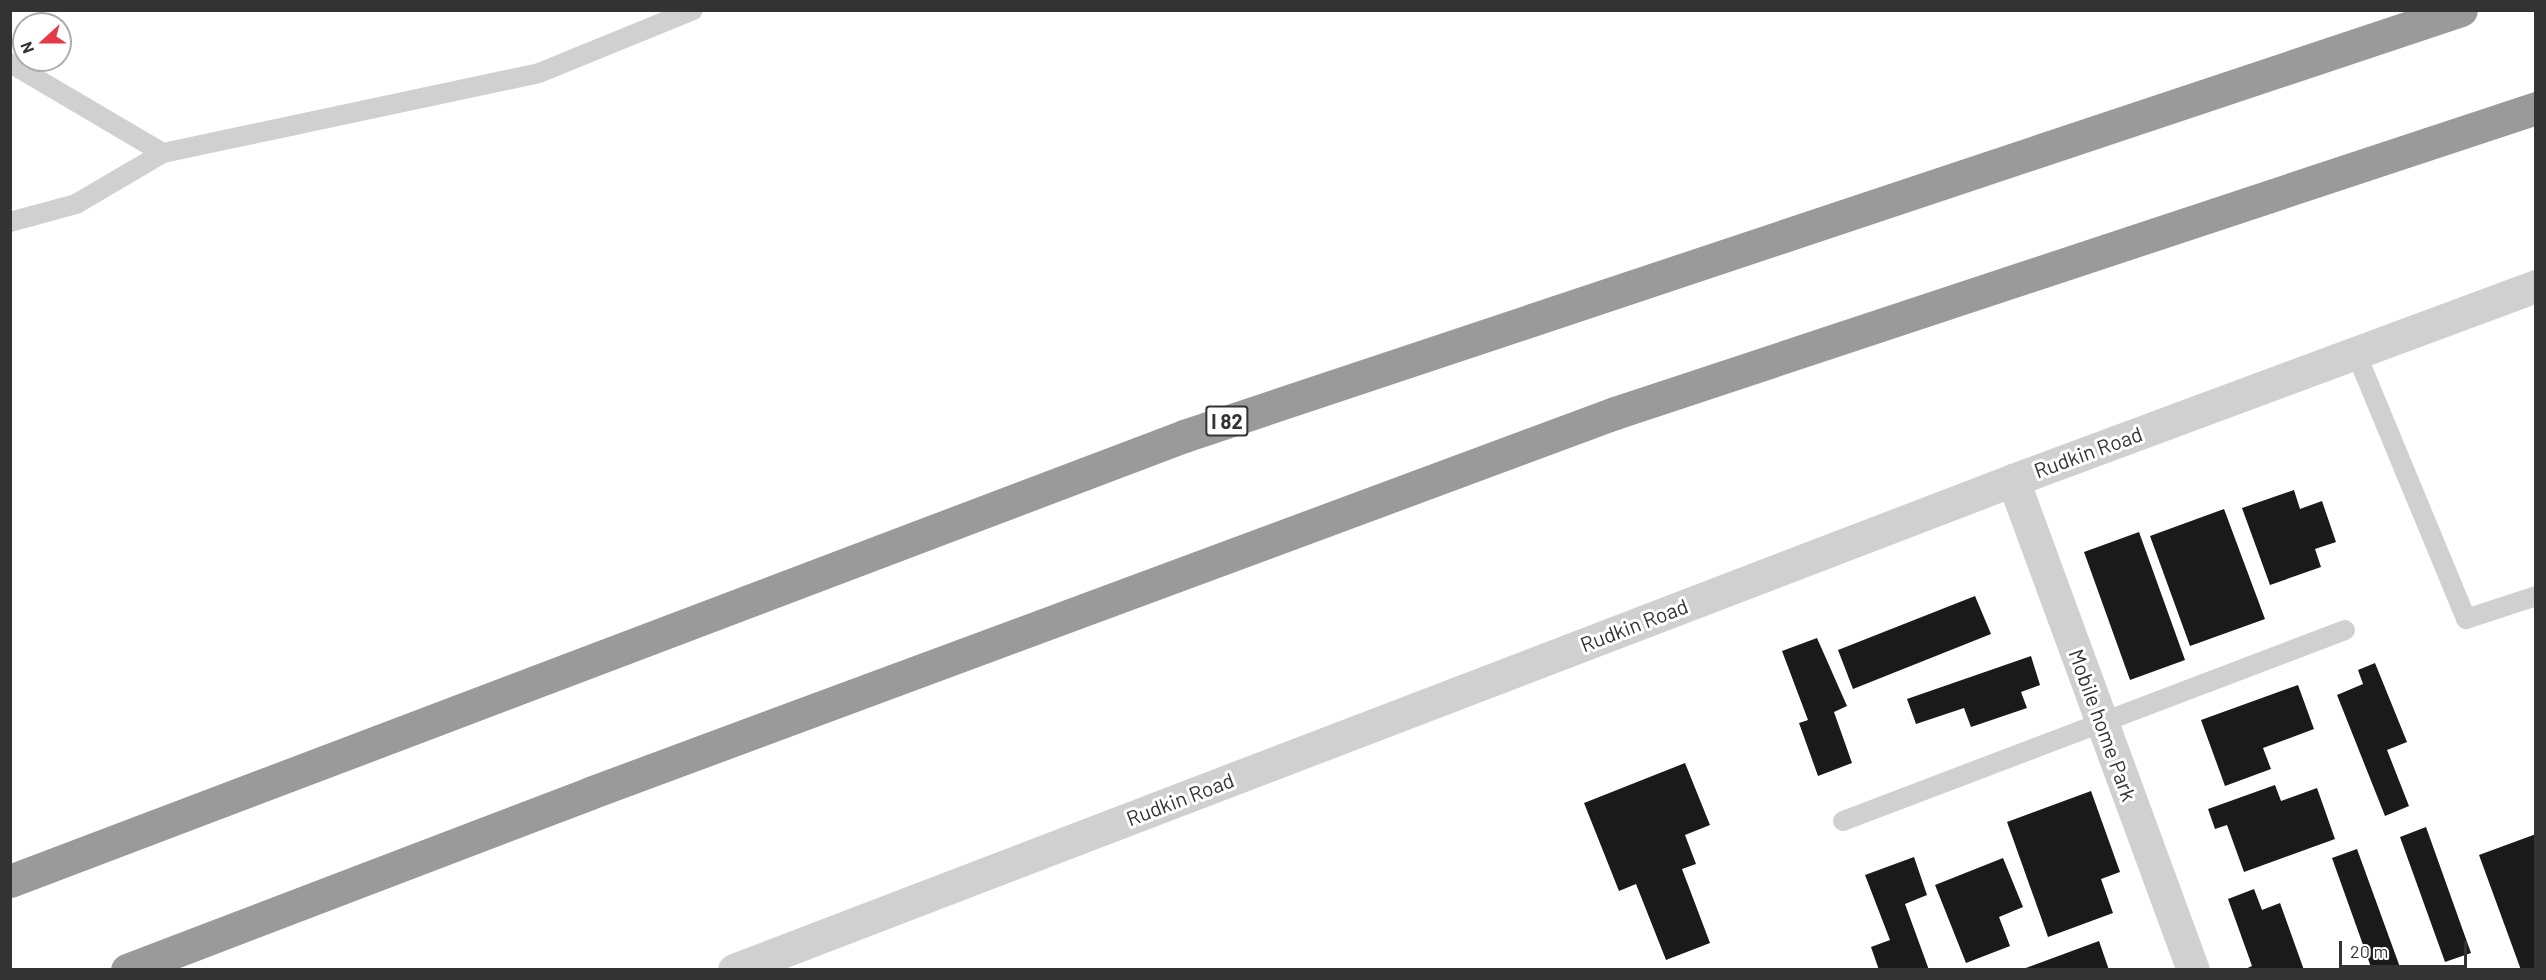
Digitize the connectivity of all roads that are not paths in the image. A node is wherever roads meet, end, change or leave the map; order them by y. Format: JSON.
{"nodes":[{"id":1,"x":693,"y":10,"type":"edge"},
{"id":2,"x":2461,"y":10,"type":"edge"},
{"id":3,"x":10,"y":63,"type":"edge"},
{"id":4,"x":2535,"y":108,"type":"edge"},
{"id":5,"x":163,"y":153,"type":"junction"},
{"id":6,"x":10,"y":222,"type":"edge"},
{"id":7,"x":2535,"y":286,"type":"edge"},
{"id":8,"x":2356,"y":353,"type":"junction"},
{"id":9,"x":2013,"y":480,"type":"junction"},
{"id":10,"x":2535,"y":596,"type":"edge"},
{"id":11,"x":2345,"y":630,"type":"dead end"},
{"id":12,"x":2102,"y":722,"type":"junction"},
{"id":13,"x":1843,"y":821,"type":"dead end"},
{"id":14,"x":10,"y":881,"type":"edge"},
{"id":15,"x":127,"y":969,"type":"edge"},
{"id":16,"x":734,"y":969,"type":"edge"},
{"id":17,"x":2193,"y":969,"type":"edge"}],
"edges":[{"from":1,"to":5,"type":"lane"},
{"from":2,"to":14,"type":"highway","number":"I 82"},
{"from":3,"to":5,"type":"lane"},
{"from":4,"to":15,"type":"highway"},
{"from":5,"to":6,"type":"lane"},
{"from":7,"to":8,"type":"street","name":"Rudkin Road"},
{"from":8,"to":9,"type":"street","name":"Rudkin Road"},
{"from":8,"to":10,"type":"lane"},
{"from":9,"to":12,"type":"street","name":"Mobile home Park"},
{"from":9,"to":16,"type":"street","name":"Rudkin Road"},
{"from":11,"to":12,"type":"lane"},
{"from":12,"to":13,"type":"lane"},
{"from":12,"to":17,"type":"street","name":"Mobile home Park"}]}
